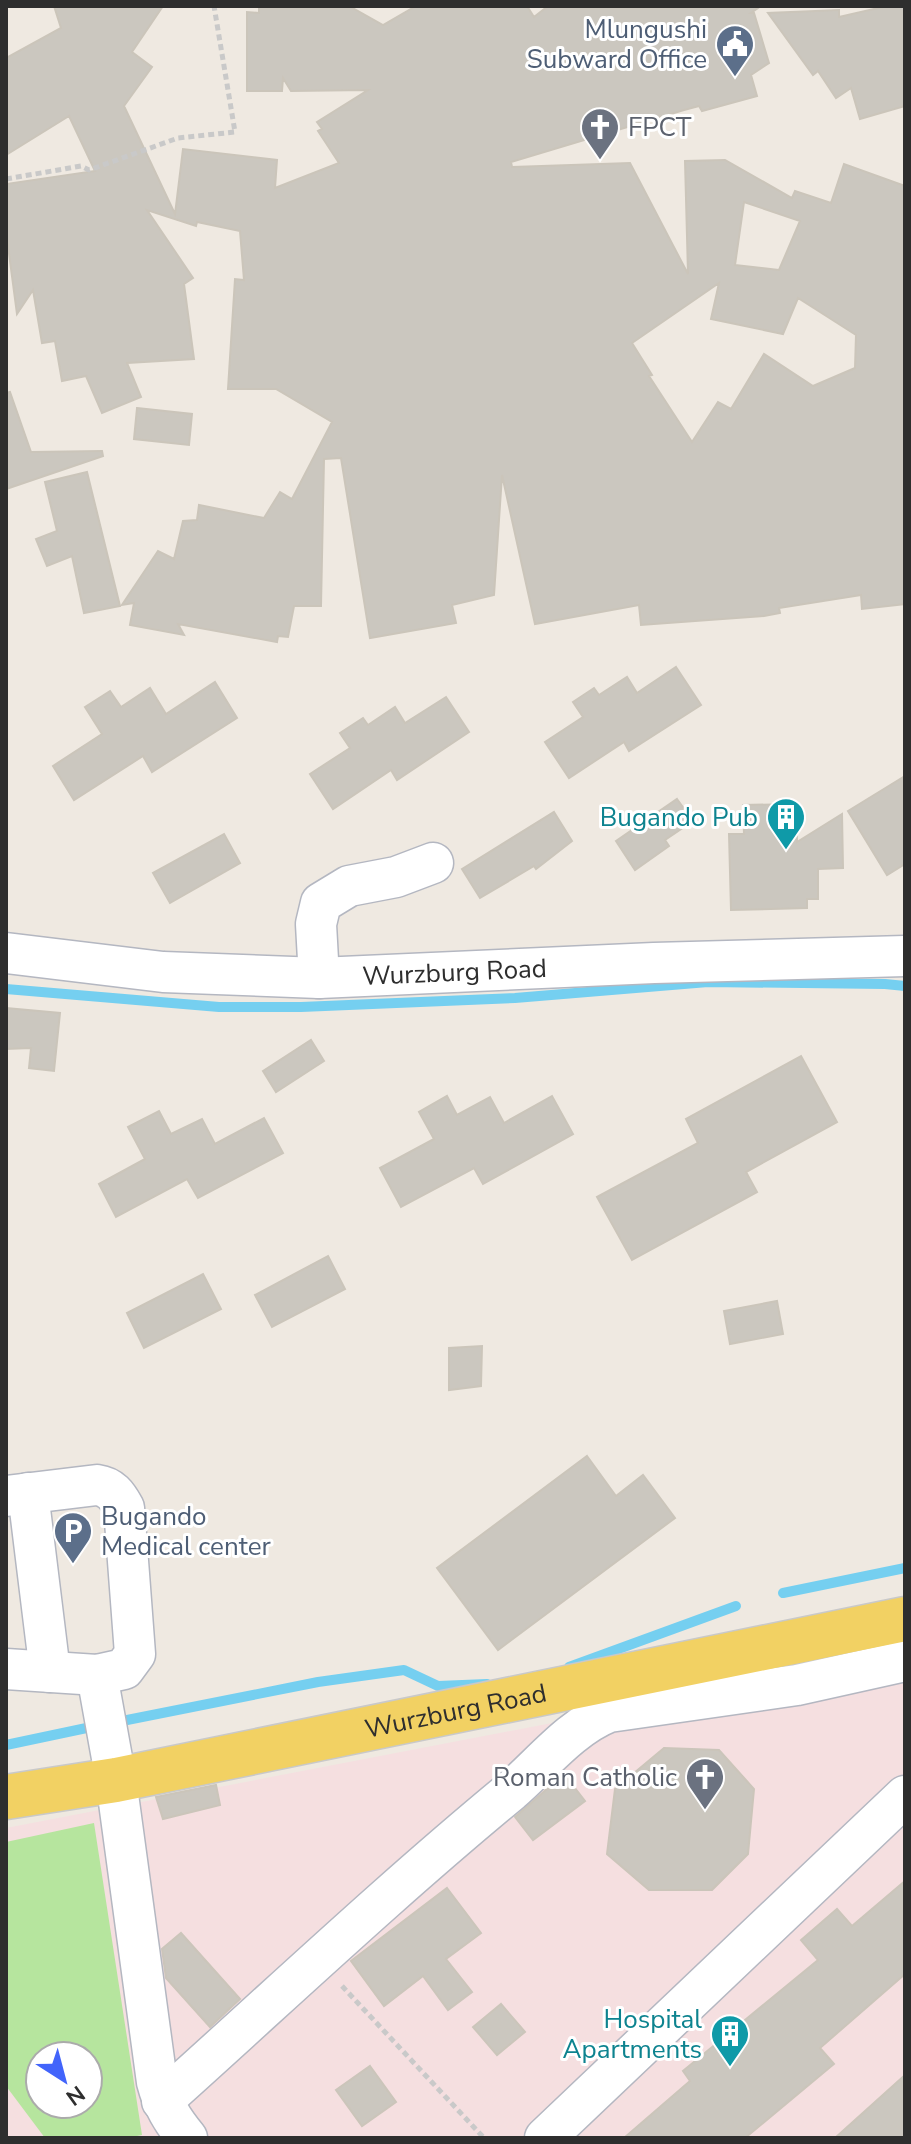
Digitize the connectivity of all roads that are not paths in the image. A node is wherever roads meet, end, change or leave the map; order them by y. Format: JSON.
{"nodes":[{"id":1,"x":433,"y":863,"type":"dead end"},
{"id":2,"x":6,"y":953,"type":"edge"},
{"id":3,"x":905,"y":956,"type":"edge"},
{"id":4,"x":319,"y":978,"type":"junction"},
{"id":5,"x":17,"y":1494,"type":"edge"},
{"id":6,"x":905,"y":1619,"type":"edge"},
{"id":7,"x":905,"y":1661,"type":"edge"},
{"id":8,"x":6,"y":1669,"type":"edge"},
{"id":9,"x":50,"y":1672,"type":"junction"},
{"id":10,"x":97,"y":1675,"type":"junction"},
{"id":11,"x":116,"y":1780,"type":"junction"},
{"id":12,"x":6,"y":1797,"type":"edge"},
{"id":13,"x":900,"y":1812,"type":"edge"},
{"id":14,"x":162,"y":2101,"type":"junction"},
{"id":15,"x":187,"y":2138,"type":"edge"},
{"id":16,"x":545,"y":2138,"type":"edge"}],
"edges":[{"from":1,"to":4,"type":"street"},
{"from":2,"to":4,"type":"street","name":"Wurzburg Road"},
{"from":3,"to":4,"type":"street","name":"Wurzburg Road"},
{"from":5,"to":9,"type":"street"},
{"from":5,"to":10,"type":"street"},
{"from":6,"to":11,"type":"main road","name":"Wurzburg Road"},
{"from":7,"to":14,"type":"street"},
{"from":8,"to":9,"type":"street"},
{"from":9,"to":10,"type":"street"},
{"from":10,"to":11,"type":"street"},
{"from":11,"to":12,"type":"main road","name":"Wurzburg Road"},
{"from":11,"to":14,"type":"street"},
{"from":13,"to":16,"type":"street"},
{"from":14,"to":15,"type":"street"}]}
